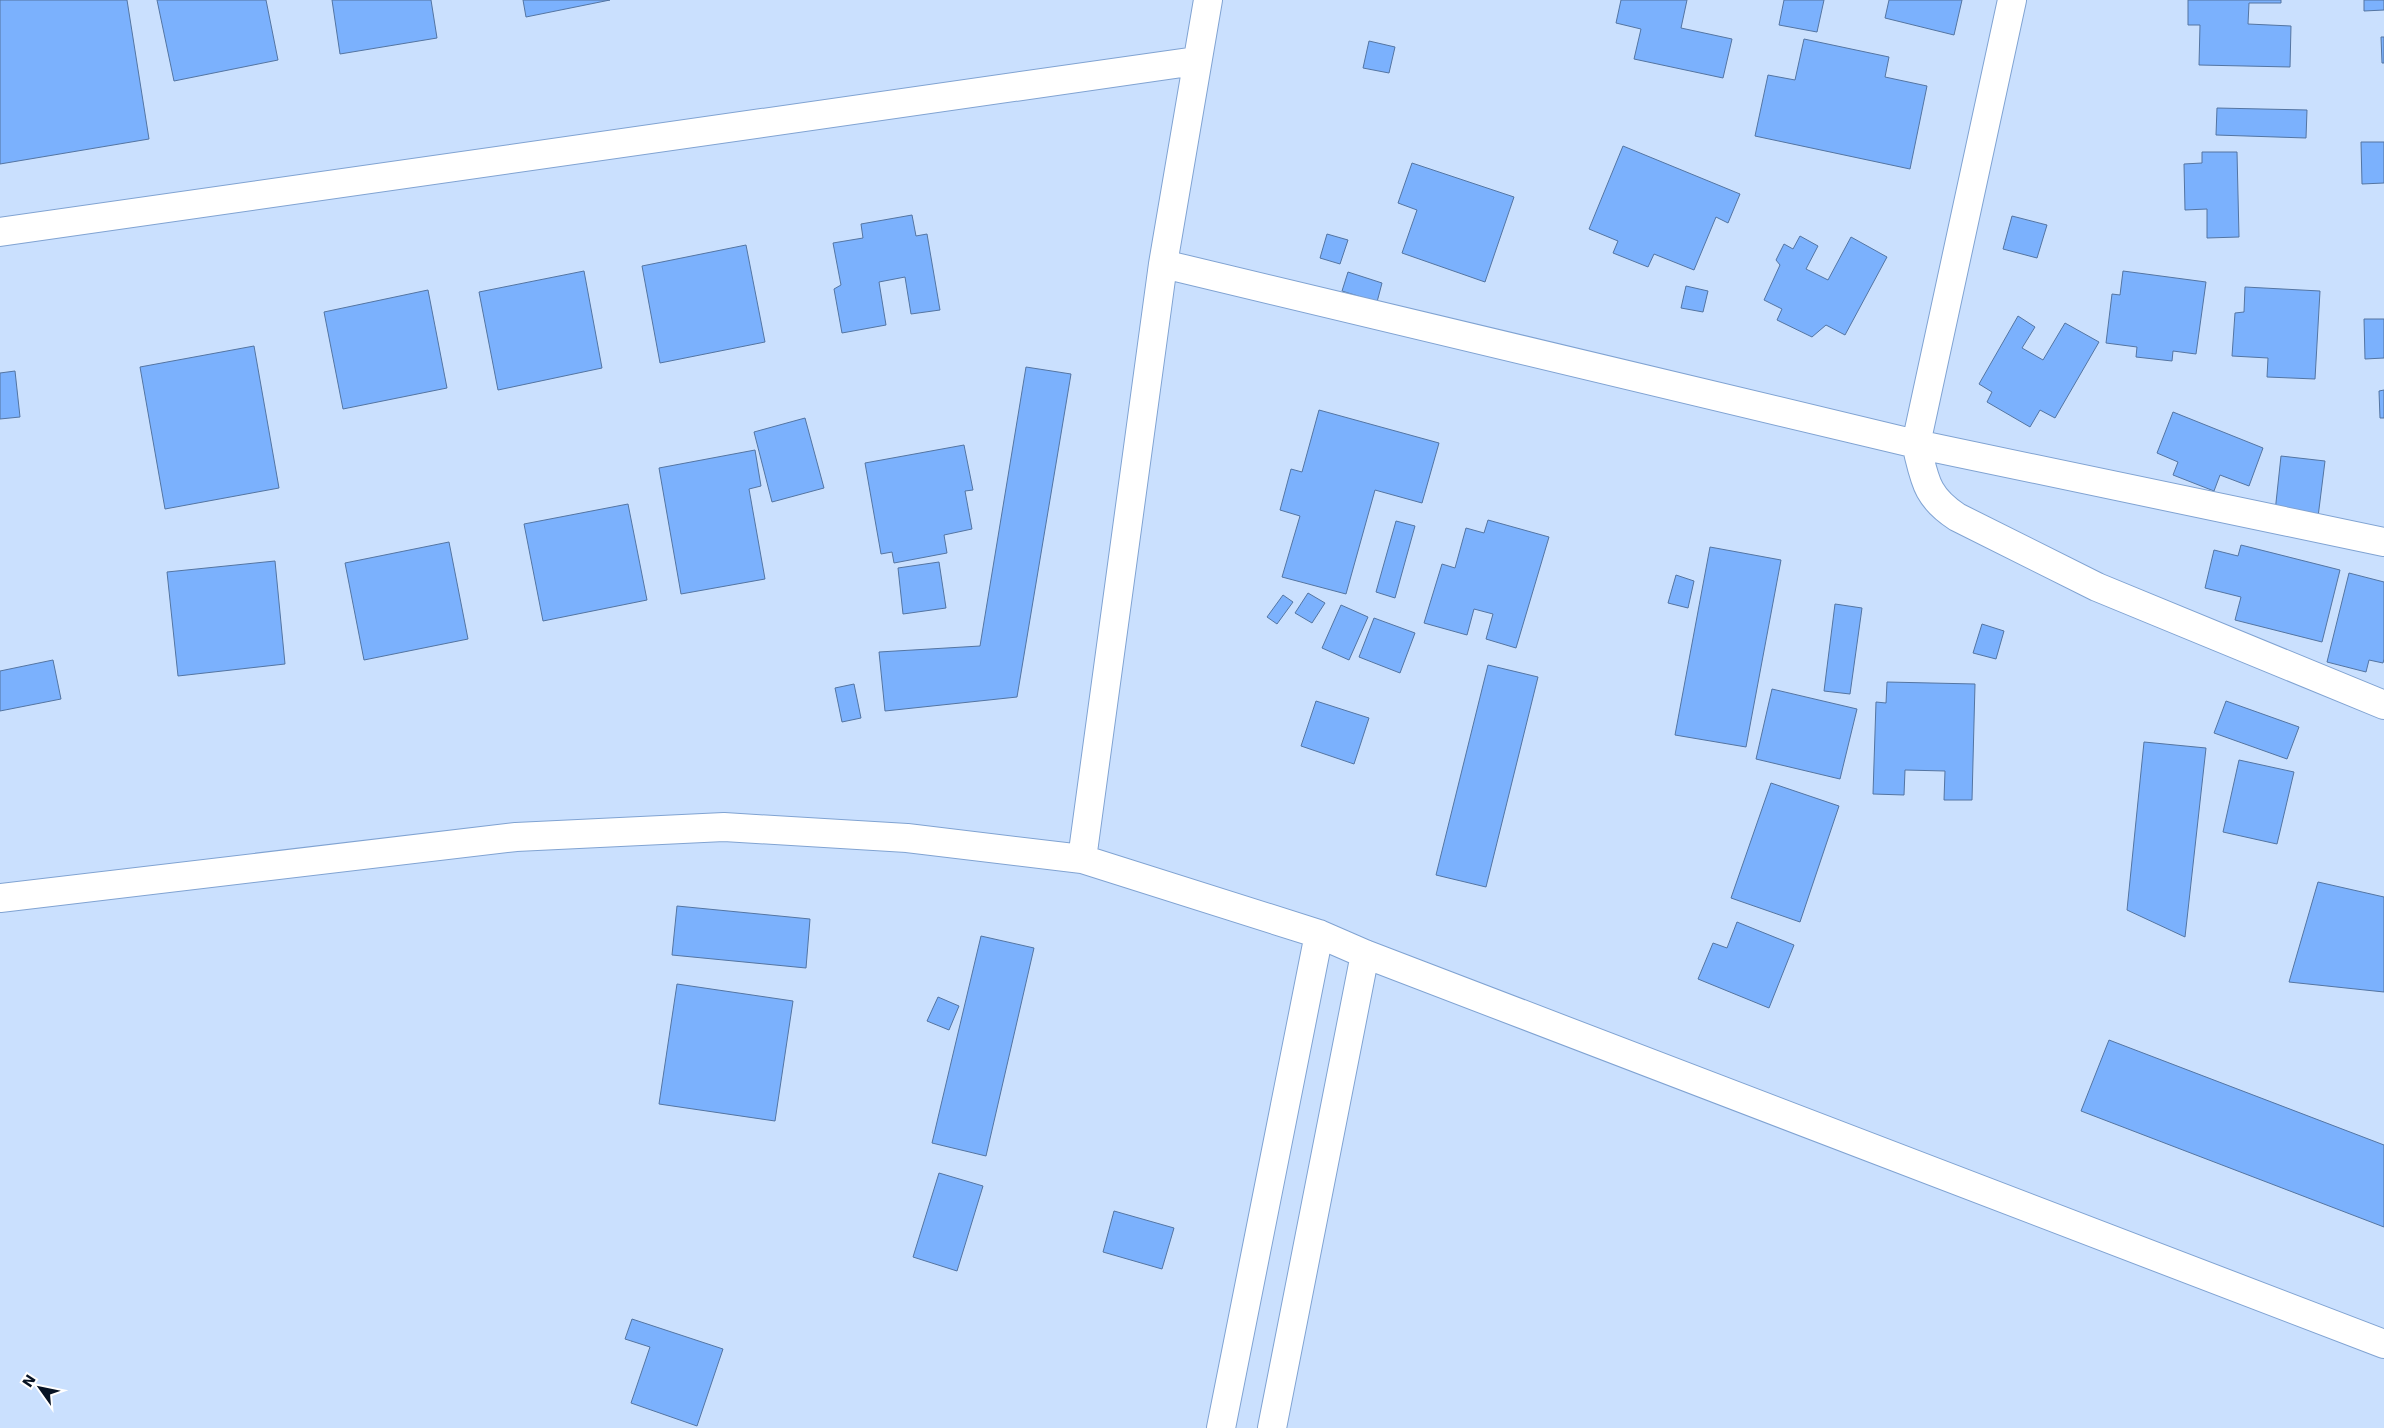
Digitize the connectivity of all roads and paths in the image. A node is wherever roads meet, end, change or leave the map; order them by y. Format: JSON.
{"nodes":[{"id":1,"x":1208,"y":0,"type":"edge"},
{"id":2,"x":2012,"y":0,"type":"edge"},
{"id":3,"x":1196,"y":61,"type":"junction"},
{"id":4,"x":0,"y":232,"type":"edge"},
{"id":5,"x":1163,"y":264,"type":"junction"},
{"id":6,"x":1916,"y":444,"type":"junction"},
{"id":7,"x":2384,"y":542,"type":"edge"},
{"id":8,"x":2384,"y":705,"type":"edge"},
{"id":9,"x":1082,"y":860,"type":"junction"},
{"id":10,"x":0,"y":898,"type":"edge"},
{"id":11,"x":1319,"y":934,"type":"junction"},
{"id":12,"x":1365,"y":954,"type":"junction"},
{"id":13,"x":2384,"y":1344,"type":"edge"},
{"id":14,"x":1221,"y":1428,"type":"edge"},
{"id":15,"x":1272,"y":1428,"type":"edge"}],
"edges":[{"from":1,"to":3,"type":"street"},
{"from":2,"to":6,"type":"street"},
{"from":3,"to":4,"type":"street"},
{"from":3,"to":5,"type":"street"},
{"from":5,"to":6,"type":"street"},
{"from":5,"to":9,"type":"street"},
{"from":6,"to":7,"type":"street"},
{"from":6,"to":8,"type":"street"},
{"from":9,"to":10,"type":"street"},
{"from":9,"to":11,"type":"street"},
{"from":11,"to":12,"type":"street"},
{"from":11,"to":14,"type":"street"},
{"from":12,"to":13,"type":"street"},
{"from":12,"to":15,"type":"street"}]}
